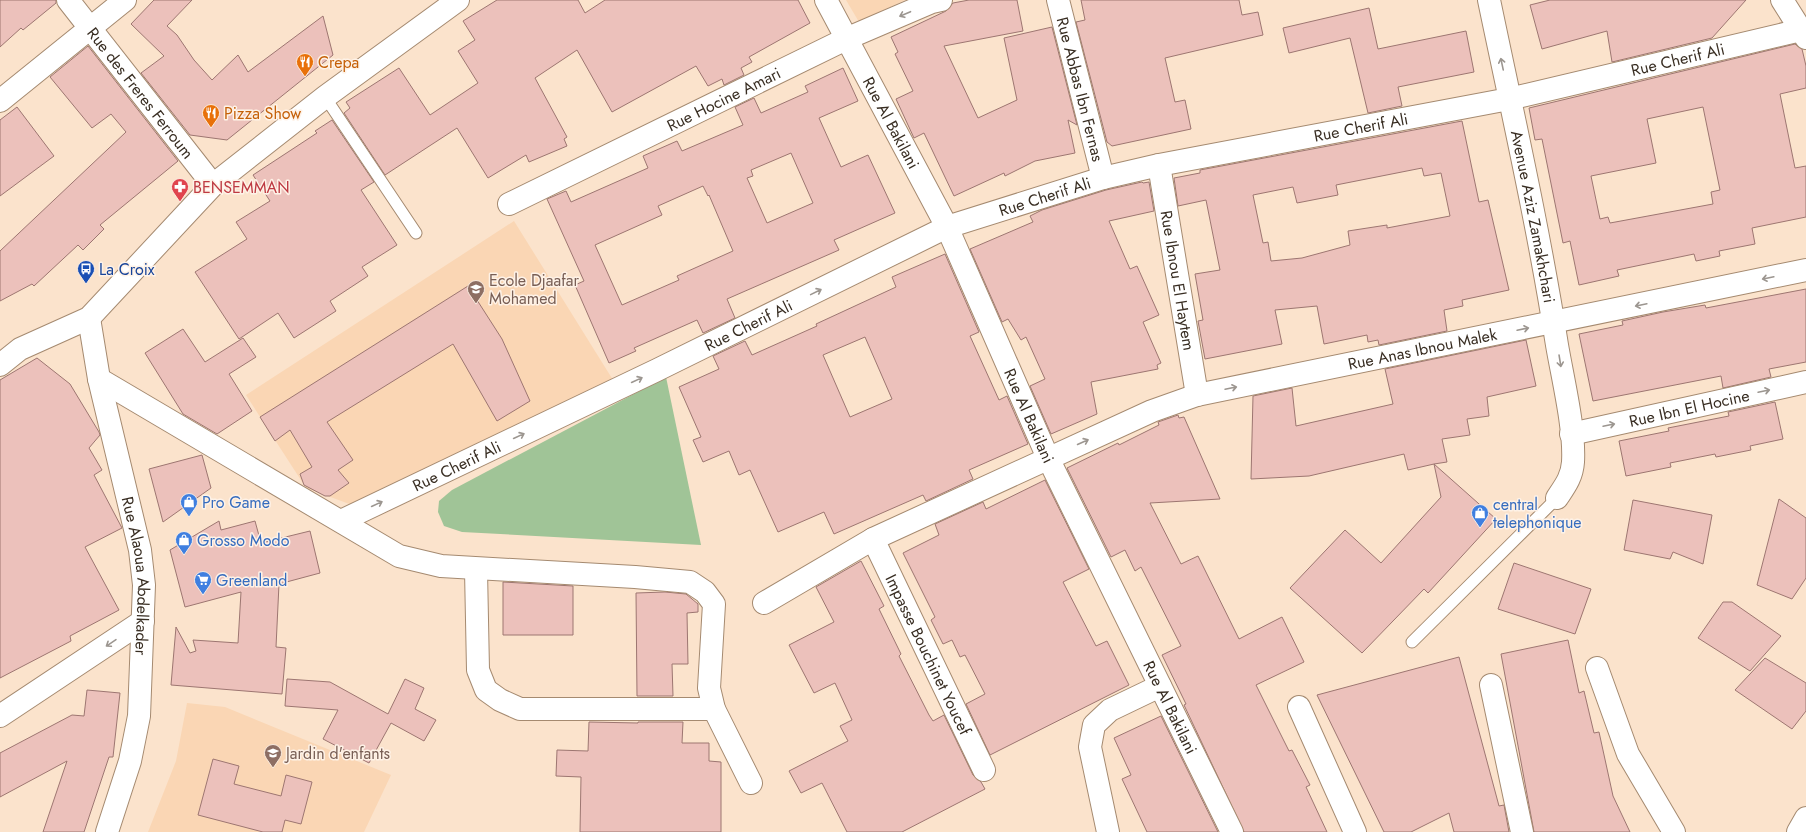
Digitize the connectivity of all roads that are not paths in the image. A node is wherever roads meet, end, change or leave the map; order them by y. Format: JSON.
{"nodes":[{"id":1,"x":68,"y":0,"type":"edge"},
{"id":2,"x":125,"y":0,"type":"edge"},
{"id":3,"x":458,"y":0,"type":"edge"},
{"id":4,"x":826,"y":0,"type":"edge"},
{"id":5,"x":941,"y":0,"type":"edge"},
{"id":6,"x":1058,"y":0,"type":"edge"},
{"id":7,"x":1489,"y":0,"type":"edge"},
{"id":8,"x":1782,"y":0,"type":"edge"},
{"id":9,"x":89,"y":28,"type":"junction"},
{"id":10,"x":1804,"y":34,"type":"edge"},
{"id":11,"x":848,"y":38,"type":"junction"},
{"id":12,"x":325,"y":97,"type":"junction"},
{"id":13,"x":1509,"y":99,"type":"junction"},
{"id":14,"x":0,"y":101,"type":"edge"},
{"id":15,"x":1159,"y":165,"type":"junction"},
{"id":16,"x":1103,"y":178,"type":"junction"},
{"id":17,"x":213,"y":185,"type":"junction"},
{"id":18,"x":508,"y":204,"type":"dead end"},
{"id":19,"x":947,"y":227,"type":"junction"},
{"id":20,"x":416,"y":233,"type":"dead end"},
{"id":21,"x":1806,"y":270,"type":"edge"},
{"id":22,"x":89,"y":318,"type":"junction"},
{"id":23,"x":1554,"y":322,"type":"junction"},
{"id":24,"x":0,"y":365,"type":"edge"},
{"id":25,"x":99,"y":379,"type":"junction"},
{"id":26,"x":1806,"y":382,"type":"edge"},
{"id":27,"x":1197,"y":395,"type":"junction"},
{"id":28,"x":1571,"y":434,"type":"junction"},
{"id":29,"x":1048,"y":458,"type":"junction"},
{"id":30,"x":1557,"y":498,"type":"joint"},
{"id":31,"x":341,"y":521,"type":"junction"},
{"id":32,"x":873,"y":539,"type":"junction"},
{"id":33,"x":476,"y":570,"type":"junction"},
{"id":34,"x":764,"y":603,"type":"dead end"},
{"id":35,"x":143,"y":621,"type":"junction"},
{"id":36,"x":1412,"y":642,"type":"dead end"},
{"id":37,"x":1597,"y":668,"type":"dead end"},
{"id":38,"x":1490,"y":685,"type":"dead end"},
{"id":39,"x":1160,"y":686,"type":"junction"},
{"id":40,"x":1299,"y":707,"type":"dead end"},
{"id":41,"x":714,"y":709,"type":"junction"},
{"id":42,"x":0,"y":716,"type":"edge"},
{"id":43,"x":984,"y":770,"type":"dead end"},
{"id":44,"x":751,"y":783,"type":"dead end"},
{"id":45,"x":1806,"y":818,"type":"edge"},
{"id":46,"x":107,"y":832,"type":"edge"},
{"id":47,"x":1108,"y":832,"type":"edge"},
{"id":48,"x":1232,"y":832,"type":"edge"},
{"id":49,"x":1355,"y":832,"type":"edge"},
{"id":50,"x":1522,"y":832,"type":"edge"},
{"id":51,"x":1674,"y":832,"type":"edge"},
{"id":52,"x":1798,"y":832,"type":"edge"}],
"edges":[{"from":1,"to":9,"type":"street","name":"Rue des Freres Ferroum"},
{"from":2,"to":9,"type":"street"},
{"from":3,"to":12,"type":"street"},
{"from":4,"to":11,"type":"street","name":"Rue Al Bakilani"},
{"from":5,"to":11,"type":"street","name":"Rue Hocine Amari","one_way":true},
{"from":6,"to":16,"type":"street","name":"Rue Abbas Ibn Fernas"},
{"from":13,"to":7,"type":"street","name":"Avenue Aziz Zamakhchari","one_way":true},
{"from":8,"to":10,"type":"street"},
{"from":9,"to":14,"type":"street"},
{"from":9,"to":17,"type":"street","name":"Rue des Freres Ferroum"},
{"from":10,"to":13,"type":"street","name":"Rue Cherif Ali"},
{"from":11,"to":18,"type":"street","name":"Rue Hocine Amari"},
{"from":11,"to":19,"type":"street","name":"Rue Al Bakilani"},
{"from":12,"to":17,"type":"street"},
{"from":12,"to":20,"type":"lane"},
{"from":13,"to":15,"type":"street","name":"Rue Cherif Ali"},
{"from":13,"to":23,"type":"street","name":"Avenue Aziz Zamakhchari"},
{"from":15,"to":16,"type":"street","name":"Rue Cherif Ali"},
{"from":15,"to":27,"type":"street","name":"Rue Ibnou El Haytem"},
{"from":16,"to":19,"type":"street","name":"Rue Cherif Ali"},
{"from":17,"to":22,"type":"street"},
{"from":19,"to":29,"type":"street","name":"Rue Al Bakilani"},
{"from":31,"to":19,"type":"street","name":"Rue Cherif Ali","one_way":true},
{"from":21,"to":23,"type":"street","name":"Rue Anas Ibnou Malek","one_way":true},
{"from":22,"to":24,"type":"street"},
{"from":22,"to":25,"type":"street","name":"Rue Alaoua Abdelkader"},
{"from":27,"to":23,"type":"street","name":"Rue Anas Ibnou Malek","one_way":true},
{"from":23,"to":28,"type":"street","name":"Avenue Aziz Zamakhchari","one_way":true},
{"from":25,"to":31,"type":"street"},
{"from":25,"to":35,"type":"street","name":"Rue Alaoua Abdelkader"},
{"from":28,"to":26,"type":"street","name":"Rue Ibn El Hocine","one_way":true},
{"from":29,"to":27,"type":"street","name":"Rue Anas Ibnou Malek","one_way":true},
{"from":28,"to":30,"type":"street","name":"Avenue Aziz Zamakhchari"},
{"from":29,"to":32,"type":"street","name":"Rue Anas Ibnou Malek"},
{"from":29,"to":39,"type":"street","name":"Rue Al Bakilani"},
{"from":30,"to":36,"type":"lane"},
{"from":31,"to":33,"type":"street"},
{"from":32,"to":34,"type":"street","name":"Rue Anas Ibnou Malek"},
{"from":32,"to":43,"type":"street","name":"Impasse Bouchinet Youcef"},
{"from":33,"to":41,"type":"street"},
{"from":33,"to":41,"type":"street"},
{"from":35,"to":42,"type":"street","one_way":true},
{"from":35,"to":46,"type":"street","name":"Rue Alaoua Abdelkader"},
{"from":37,"to":51,"type":"street"},
{"from":38,"to":50,"type":"street"},
{"from":39,"to":47,"type":"street"},
{"from":39,"to":48,"type":"street","name":"Rue Al Bakilani"},
{"from":40,"to":49,"type":"street"},
{"from":41,"to":44,"type":"street"},
{"from":45,"to":52,"type":"street"}]}
